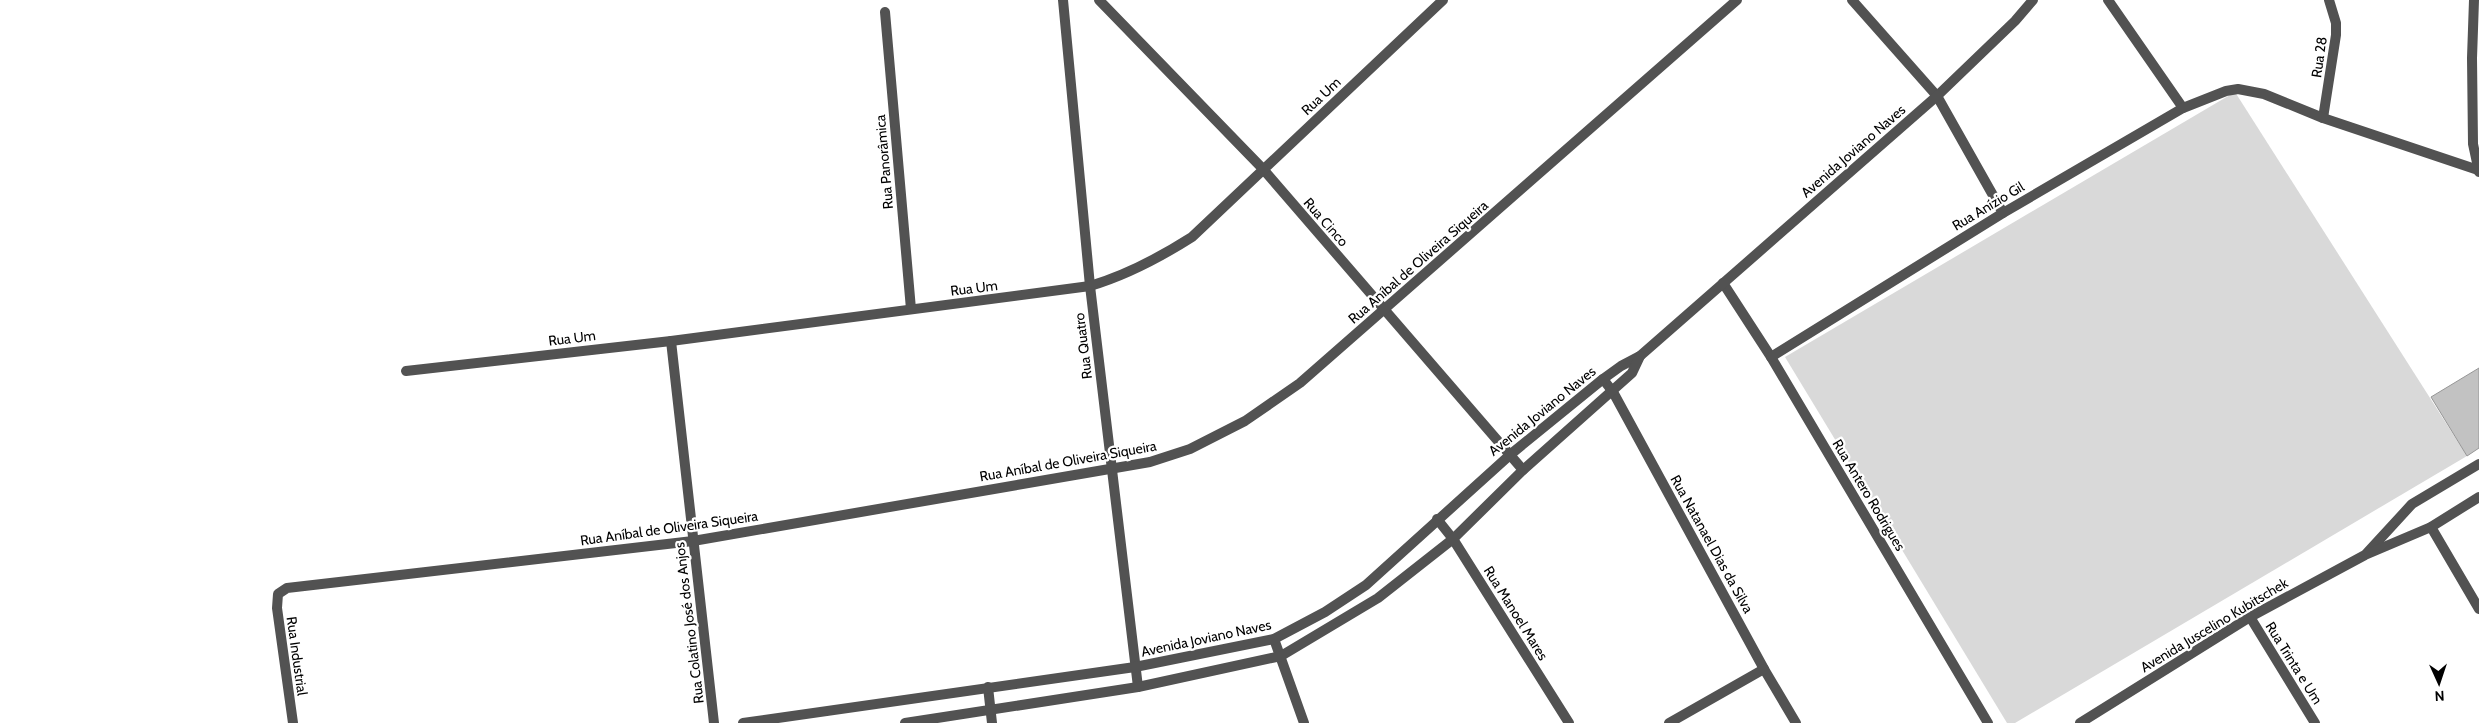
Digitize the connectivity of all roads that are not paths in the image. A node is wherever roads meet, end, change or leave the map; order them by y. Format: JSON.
{"nodes":[{"id":1,"x":1063,"y":0,"type":"edge"},
{"id":2,"x":1099,"y":0,"type":"edge"},
{"id":3,"x":1443,"y":0,"type":"edge"},
{"id":4,"x":1737,"y":0,"type":"edge"},
{"id":5,"x":1852,"y":0,"type":"edge"},
{"id":6,"x":2034,"y":0,"type":"edge"},
{"id":7,"x":2108,"y":0,"type":"edge"},
{"id":8,"x":2329,"y":0,"type":"edge"},
{"id":9,"x":2474,"y":0,"type":"edge"},
{"id":10,"x":884,"y":12,"type":"dead end"},
{"id":11,"x":1937,"y":96,"type":"junction"},
{"id":12,"x":2184,"y":108,"type":"junction"},
{"id":13,"x":2323,"y":118,"type":"junction"},
{"id":14,"x":1263,"y":169,"type":"junction"},
{"id":15,"x":2478,"y":171,"type":"edge"},
{"id":16,"x":2004,"y":213,"type":"junction"},
{"id":17,"x":1724,"y":283,"type":"junction"},
{"id":18,"x":1090,"y":286,"type":"junction"},
{"id":19,"x":911,"y":309,"type":"junction"},
{"id":20,"x":1384,"y":310,"type":"junction"},
{"id":21,"x":671,"y":341,"type":"junction"},
{"id":22,"x":1640,"y":356,"type":"junction"},
{"id":23,"x":1771,"y":357,"type":"junction"},
{"id":24,"x":406,"y":371,"type":"dead end"},
{"id":25,"x":1603,"y":379,"type":"junction"},
{"id":26,"x":1613,"y":392,"type":"junction"},
{"id":27,"x":1511,"y":454,"type":"junction"},
{"id":28,"x":2479,"y":464,"type":"edge"},
{"id":29,"x":1111,"y":469,"type":"junction"},
{"id":30,"x":1523,"y":470,"type":"junction"},
{"id":31,"x":2479,"y":497,"type":"edge"},
{"id":32,"x":1437,"y":519,"type":"junction"},
{"id":33,"x":2431,"y":527,"type":"junction"},
{"id":34,"x":1453,"y":539,"type":"junction"},
{"id":35,"x":693,"y":541,"type":"junction"},
{"id":36,"x":2365,"y":555,"type":"junction"},
{"id":37,"x":278,"y":594,"type":"joint"},
{"id":38,"x":2479,"y":608,"type":"edge"},
{"id":39,"x":2250,"y":618,"type":"junction"},
{"id":40,"x":1274,"y":639,"type":"junction"},
{"id":41,"x":1281,"y":656,"type":"junction"},
{"id":42,"x":1135,"y":667,"type":"junction"},
{"id":43,"x":1764,"y":669,"type":"junction"},
{"id":44,"x":988,"y":687,"type":"junction"},
{"id":45,"x":1138,"y":687,"type":"junction"},
{"id":46,"x":990,"y":712,"type":"junction"},
{"id":47,"x":797,"y":718,"type":"edge"},
{"id":48,"x":293,"y":723,"type":"edge"},
{"id":49,"x":714,"y":723,"type":"edge"},
{"id":50,"x":743,"y":723,"type":"edge"},
{"id":51,"x":905,"y":723,"type":"edge"},
{"id":52,"x":992,"y":723,"type":"edge"},
{"id":53,"x":1304,"y":723,"type":"edge"},
{"id":54,"x":1569,"y":723,"type":"edge"},
{"id":55,"x":1669,"y":723,"type":"edge"},
{"id":56,"x":1796,"y":723,"type":"edge"},
{"id":57,"x":1988,"y":723,"type":"edge"},
{"id":58,"x":2080,"y":723,"type":"edge"},
{"id":59,"x":2315,"y":723,"type":"edge"}],
"edges":[{"from":1,"to":18,"type":"street","name":"Rua Quatro"},
{"from":2,"to":14,"type":"street","name":"Rua Cinco"},
{"from":3,"to":14,"type":"street","name":"Rua Um"},
{"from":4,"to":20,"type":"street","name":"Rua Aníbal de Oliveira Siqueira"},
{"from":5,"to":11,"type":"street"},
{"from":6,"to":11,"type":"street","name":"Avenida Joviano Naves"},
{"from":7,"to":12,"type":"street"},
{"from":8,"to":13,"type":"street","name":"Rua 28"},
{"from":9,"to":15,"type":"street"},
{"from":10,"to":19,"type":"street","name":"Rua Panorâmica"},
{"from":11,"to":16,"type":"street"},
{"from":11,"to":17,"type":"street","name":"Avenida Joviano Naves"},
{"from":12,"to":13,"type":"street","name":"Rua Anízio Gil"},
{"from":12,"to":16,"type":"street","name":"Rua Anízio Gil"},
{"from":13,"to":15,"type":"street"},
{"from":14,"to":18,"type":"street","name":"Rua Um"},
{"from":14,"to":20,"type":"street","name":"Rua Cinco"},
{"from":16,"to":23,"type":"street","name":"Rua Anízio Gil"},
{"from":17,"to":22,"type":"street","name":"Avenida Joviano Naves"},
{"from":17,"to":23,"type":"street","name":"Rua Antero Rodrigues"},
{"from":18,"to":19,"type":"street","name":"Rua Um"},
{"from":18,"to":29,"type":"street","name":"Rua Quatro"},
{"from":19,"to":21,"type":"street","name":"Rua Um"},
{"from":20,"to":27,"type":"street","name":"Rua Cinco"},
{"from":20,"to":29,"type":"street","name":"Rua Aníbal de Oliveira Siqueira"},
{"from":21,"to":24,"type":"street","name":"Rua Um"},
{"from":21,"to":35,"type":"street","name":"Rua Colatino José dos Anjos"},
{"from":22,"to":25,"type":"street","name":"Avenida Joviano Naves"},
{"from":22,"to":26,"type":"street","name":"Avenida Joviano Naves"},
{"from":23,"to":57,"type":"street","name":"Rua Antero Rodrigues"},
{"from":25,"to":26,"type":"street","name":"Rua Natanael Dias da Silva"},
{"from":25,"to":27,"type":"street","name":"Avenida Joviano Naves"},
{"from":26,"to":30,"type":"street","name":"Avenida Joviano Naves"},
{"from":26,"to":43,"type":"street","name":"Rua Natanael Dias da Silva"},
{"from":27,"to":30,"type":"street","name":"Rua Cinco"},
{"from":27,"to":32,"type":"street","name":"Avenida Joviano Naves"},
{"from":28,"to":36,"type":"street","name":"Avenida Juscelino Kubitschek"},
{"from":29,"to":35,"type":"street","name":"Rua Aníbal de Oliveira Siqueira"},
{"from":29,"to":42,"type":"street","name":"Rua Quatro"},
{"from":30,"to":34,"type":"street","name":"Avenida Joviano Naves"},
{"from":31,"to":33,"type":"street","name":"Avenida Juscelino Kubitschek"},
{"from":32,"to":34,"type":"street","name":"Rua Manoel Mares"},
{"from":32,"to":40,"type":"street","name":"Avenida Joviano Naves"},
{"from":33,"to":36,"type":"street","name":"Avenida Juscelino Kubitschek"},
{"from":33,"to":38,"type":"street"},
{"from":34,"to":41,"type":"street","name":"Avenida Joviano Naves"},
{"from":34,"to":54,"type":"street","name":"Rua Manoel Mares"},
{"from":35,"to":37,"type":"street","name":"Rua Aníbal de Oliveira Siqueira"},
{"from":35,"to":49,"type":"street","name":"Rua Colatino José dos Anjos"},
{"from":36,"to":39,"type":"street","name":"Avenida Juscelino Kubitschek"},
{"from":37,"to":48,"type":"street","name":"Rua Industrial"},
{"from":39,"to":58,"type":"street","name":"Avenida Juscelino Kubitschek"},
{"from":39,"to":59,"type":"street","name":"Rua Trinta e Um"},
{"from":40,"to":41,"type":"street"},
{"from":40,"to":42,"type":"street","name":"Avenida Joviano Naves"},
{"from":41,"to":45,"type":"street","name":"Avenida Joviano Naves"},
{"from":41,"to":53,"type":"street"},
{"from":42,"to":44,"type":"street","name":"Avenida Joviano Naves"},
{"from":42,"to":45,"type":"street","name":"Rua Quatro"},
{"from":43,"to":55,"type":"street"},
{"from":43,"to":56,"type":"street","name":"Rua Natanael Dias da Silva"},
{"from":44,"to":46,"type":"street"},
{"from":44,"to":47,"type":"street","name":"Avenida Joviano Naves"},
{"from":45,"to":46,"type":"street","name":"Avenida Joviano Naves"},
{"from":46,"to":51,"type":"street","name":"Avenida Joviano Naves"},
{"from":46,"to":52,"type":"street"},
{"from":47,"to":50,"type":"street","name":"Avenida Joviano Naves"}]}
